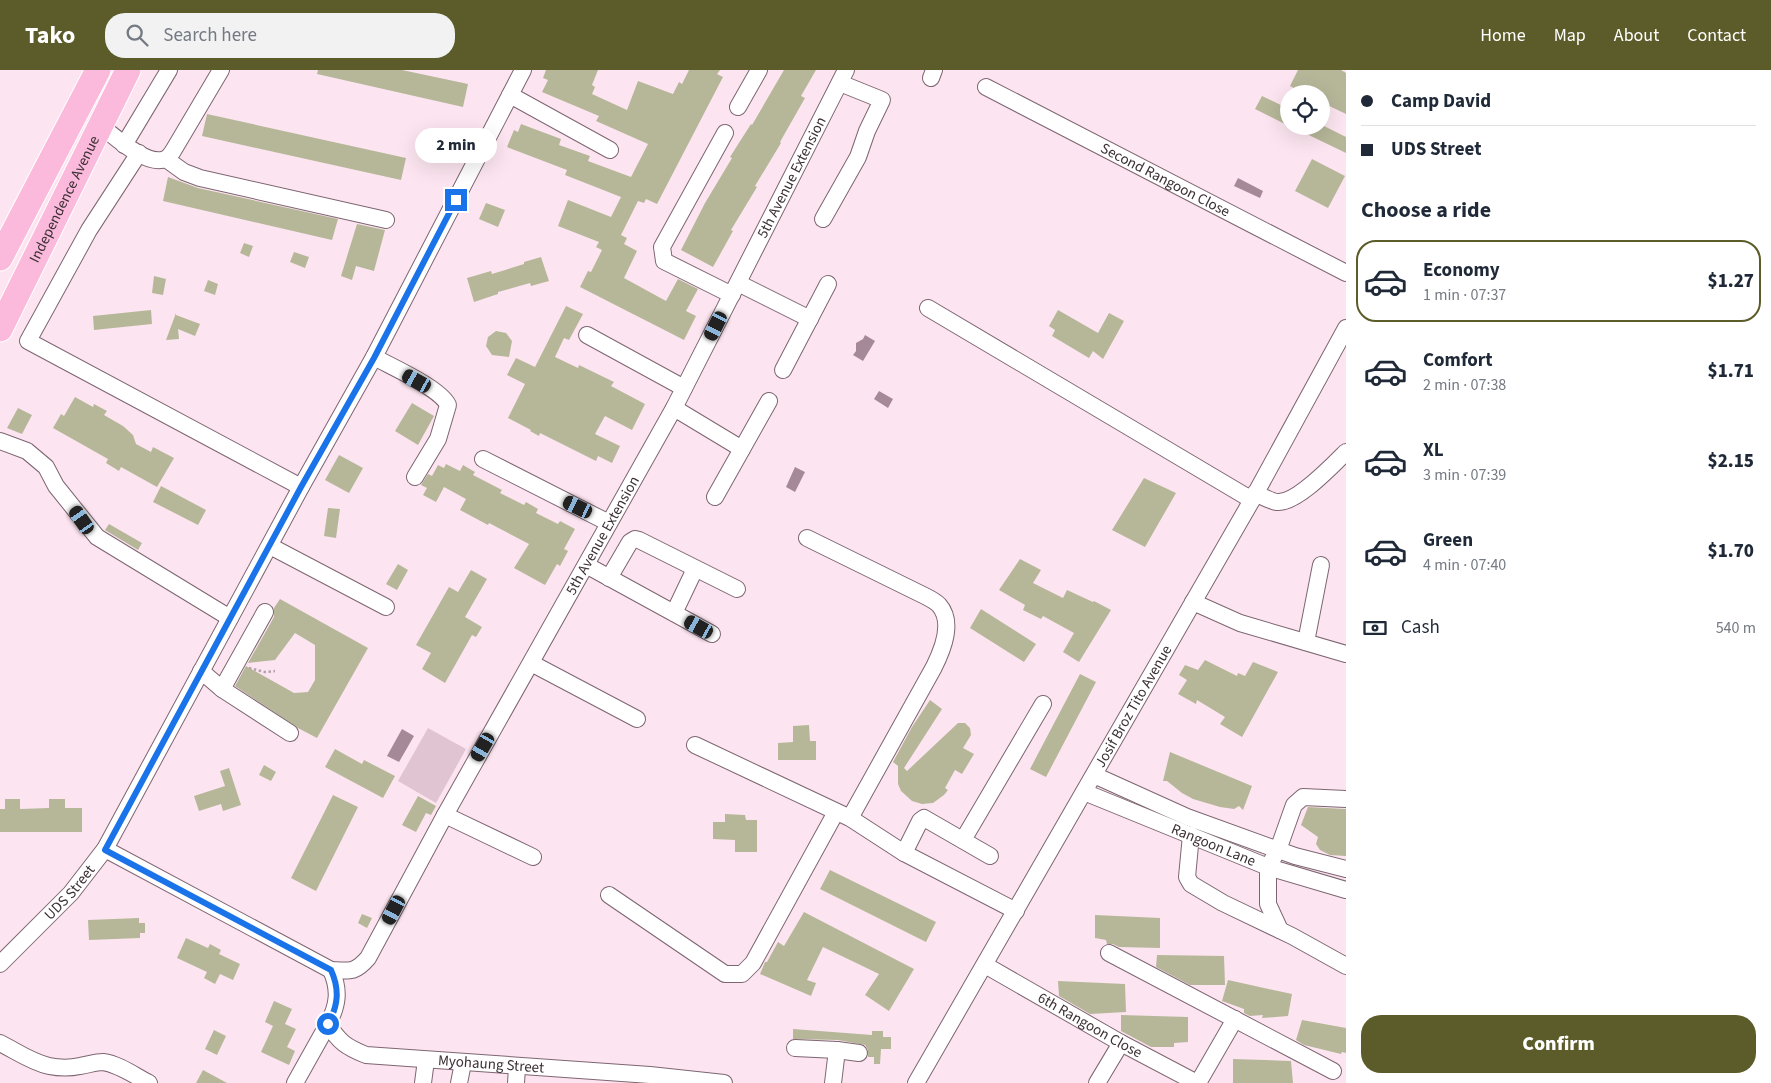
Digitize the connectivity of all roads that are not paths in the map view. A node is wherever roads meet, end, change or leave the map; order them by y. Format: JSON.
{"nodes":[{"id":1,"x":98,"y":70,"type":"edge"},
{"id":2,"x":128,"y":70,"type":"edge"},
{"id":3,"x":169,"y":70,"type":"edge"},
{"id":4,"x":221,"y":70,"type":"edge"},
{"id":5,"x":523,"y":70,"type":"edge"},
{"id":6,"x":759,"y":70,"type":"edge"},
{"id":7,"x":843,"y":76,"type":"edge"},
{"id":8,"x":986,"y":87,"type":"dead end"},
{"id":9,"x":510,"y":95,"type":"junction"},
{"id":10,"x":738,"y":107,"type":"dead end"},
{"id":11,"x":101,"y":126,"type":"junction"},
{"id":12,"x":725,"y":133,"type":"dead end"},
{"id":13,"x":124,"y":146,"type":"junction"},
{"id":14,"x":610,"y":150,"type":"dead end"},
{"id":15,"x":139,"y":153,"type":"junction"},
{"id":16,"x":166,"y":159,"type":"junction"},
{"id":17,"x":823,"y":219,"type":"dead end"},
{"id":18,"x":386,"y":220,"type":"dead end"},
{"id":19,"x":1,"y":253,"type":"edge"},
{"id":20,"x":1346,"y":273,"type":"edge"},
{"id":21,"x":828,"y":284,"type":"dead end"},
{"id":22,"x":735,"y":289,"type":"junction"},
{"id":23,"x":928,"y":308,"type":"dead end"},
{"id":24,"x":810,"y":319,"type":"junction"},
{"id":25,"x":1,"y":326,"type":"edge"},
{"id":26,"x":1346,"y":328,"type":"edge"},
{"id":27,"x":587,"y":335,"type":"dead end"},
{"id":28,"x":374,"y":358,"type":"junction"},
{"id":29,"x":783,"y":370,"type":"dead end"},
{"id":30,"x":684,"y":388,"type":"junction"},
{"id":31,"x":769,"y":402,"type":"dead end"},
{"id":32,"x":674,"y":408,"type":"junction"},
{"id":33,"x":0,"y":441,"type":"edge"},
{"id":34,"x":742,"y":448,"type":"junction"},
{"id":35,"x":1346,"y":452,"type":"edge"},
{"id":36,"x":483,"y":459,"type":"dead end"},
{"id":37,"x":415,"y":476,"type":"dead end"},
{"id":38,"x":301,"y":487,"type":"junction"},
{"id":39,"x":1254,"y":496,"type":"junction"},
{"id":40,"x":715,"y":497,"type":"dead end"},
{"id":41,"x":609,"y":523,"type":"junction"},
{"id":42,"x":807,"y":538,"type":"dead end"},
{"id":43,"x":270,"y":546,"type":"junction"},
{"id":44,"x":1321,"y":564,"type":"dead end"},
{"id":45,"x":586,"y":565,"type":"junction"},
{"id":46,"x":696,"y":569,"type":"junction"},
{"id":47,"x":610,"y":578,"type":"junction"},
{"id":48,"x":737,"y":589,"type":"dead end"},
{"id":49,"x":1193,"y":602,"type":"junction"},
{"id":50,"x":386,"y":607,"type":"dead end"},
{"id":51,"x":265,"y":612,"type":"dead end"},
{"id":52,"x":674,"y":613,"type":"junction"},
{"id":53,"x":230,"y":618,"type":"junction"},
{"id":54,"x":712,"y":634,"type":"dead end"},
{"id":55,"x":1306,"y":642,"type":"junction"},
{"id":56,"x":1346,"y":654,"type":"edge"},
{"id":57,"x":530,"y":663,"type":"junction"},
{"id":58,"x":201,"y":671,"type":"junction"},
{"id":59,"x":222,"y":689,"type":"junction"},
{"id":60,"x":1043,"y":704,"type":"dead end"},
{"id":61,"x":637,"y":719,"type":"dead end"},
{"id":62,"x":290,"y":733,"type":"dead end"},
{"id":63,"x":696,"y":745,"type":"dead end"},
{"id":64,"x":1094,"y":775,"type":"junction"},
{"id":65,"x":1084,"y":792,"type":"junction"},
{"id":66,"x":1346,"y":799,"type":"edge"},
{"id":67,"x":445,"y":814,"type":"junction"},
{"id":68,"x":843,"y":815,"type":"junction"},
{"id":69,"x":1190,"y":835,"type":"junction"},
{"id":70,"x":963,"y":840,"type":"junction"},
{"id":71,"x":105,"y":850,"type":"junction"},
{"id":72,"x":1278,"y":850,"type":"junction"},
{"id":73,"x":904,"y":853,"type":"junction"},
{"id":74,"x":990,"y":856,"type":"dead end"},
{"id":75,"x":533,"y":857,"type":"dead end"},
{"id":76,"x":1268,"y":867,"type":"junction"},
{"id":77,"x":1346,"y":869,"type":"edge"},
{"id":78,"x":1346,"y":890,"type":"edge"},
{"id":79,"x":609,"y":895,"type":"dead end"},
{"id":80,"x":1016,"y":911,"type":"junction"},
{"id":81,"x":1280,"y":930,"type":"junction"},
{"id":82,"x":1109,"y":953,"type":"dead end"},
{"id":83,"x":0,"y":964,"type":"edge"},
{"id":84,"x":985,"y":965,"type":"junction"},
{"id":85,"x":1346,"y":966,"type":"edge"},
{"id":86,"x":359,"y":968,"type":"junction"},
{"id":87,"x":331,"y":970,"type":"junction"},
{"id":88,"x":337,"y":1002,"type":"junction"},
{"id":89,"x":1235,"y":1019,"type":"junction"},
{"id":90,"x":328,"y":1024,"type":"junction"},
{"id":91,"x":0,"y":1043,"type":"edge"},
{"id":92,"x":1121,"y":1043,"type":"junction"},
{"id":93,"x":795,"y":1048,"type":"dead end"},
{"id":94,"x":837,"y":1050,"type":"junction"},
{"id":95,"x":859,"y":1053,"type":"dead end"},
{"id":96,"x":426,"y":1060,"type":"junction"},
{"id":97,"x":463,"y":1063,"type":"junction"},
{"id":98,"x":1333,"y":1071,"type":"dead end"},
{"id":99,"x":516,"y":1075,"type":"edge"},
{"id":100,"x":149,"y":1083,"type":"edge"},
{"id":101,"x":295,"y":1083,"type":"edge"},
{"id":102,"x":423,"y":1083,"type":"edge"},
{"id":103,"x":459,"y":1083,"type":"edge"},
{"id":104,"x":724,"y":1083,"type":"edge"},
{"id":105,"x":833,"y":1083,"type":"edge"},
{"id":106,"x":916,"y":1083,"type":"edge"},
{"id":107,"x":1097,"y":1083,"type":"edge"},
{"id":108,"x":1197,"y":1083,"type":"edge"}],
"edges":[{"from":1,"to":19,"type":"highway","name":"Independence Avenue"},
{"from":2,"to":11,"type":"highway","name":"Independence Avenue"},
{"from":3,"to":13,"type":"street"},
{"from":4,"to":16,"type":"street"},
{"from":5,"to":9,"type":"street","name":"UDS Street"},
{"from":6,"to":10,"type":"street"},
{"from":7,"to":17,"type":"street"},
{"from":7,"to":22,"type":"street","name":"5th Avenue Extension"},
{"from":8,"to":20,"type":"street","name":"Second Rangoon Close"},
{"from":9,"to":14,"type":"street"},
{"from":9,"to":28,"type":"street","name":"UDS Street"},
{"from":11,"to":13,"type":"street"},
{"from":11,"to":25,"type":"highway","name":"Independence Avenue"},
{"from":12,"to":22,"type":"street"},
{"from":13,"to":15,"type":"street"},
{"from":15,"to":16,"type":"street"},
{"from":15,"to":38,"type":"street"},
{"from":16,"to":18,"type":"street"},
{"from":21,"to":24,"type":"street"},
{"from":22,"to":24,"type":"street"},
{"from":22,"to":30,"type":"street","name":"5th Avenue Extension"},
{"from":23,"to":39,"type":"street"},
{"from":24,"to":29,"type":"street"},
{"from":26,"to":39,"type":"street","name":"Josif Broz Tito Avenue"},
{"from":27,"to":30,"type":"street"},
{"from":28,"to":37,"type":"street"},
{"from":28,"to":38,"type":"street","name":"UDS Street"},
{"from":30,"to":32,"type":"street","name":"5th Avenue Extension"},
{"from":31,"to":34,"type":"street"},
{"from":32,"to":34,"type":"street"},
{"from":32,"to":41,"type":"street","name":"5th Avenue Extension"},
{"from":33,"to":53,"type":"street"},
{"from":34,"to":40,"type":"street"},
{"from":35,"to":39,"type":"street"},
{"from":36,"to":41,"type":"street"},
{"from":38,"to":43,"type":"street","name":"UDS Street"},
{"from":39,"to":49,"type":"street","name":"Josif Broz Tito Avenue"},
{"from":41,"to":45,"type":"street","name":"5th Avenue Extension"},
{"from":42,"to":68,"type":"street"},
{"from":43,"to":50,"type":"street"},
{"from":43,"to":53,"type":"street","name":"UDS Street"},
{"from":44,"to":55,"type":"street"},
{"from":45,"to":47,"type":"street"},
{"from":45,"to":57,"type":"street","name":"5th Avenue Extension"},
{"from":46,"to":47,"type":"street"},
{"from":46,"to":48,"type":"street"},
{"from":46,"to":52,"type":"street"},
{"from":47,"to":52,"type":"street"},
{"from":49,"to":55,"type":"street"},
{"from":49,"to":64,"type":"street","name":"Josif Broz Tito Avenue"},
{"from":51,"to":59,"type":"street"},
{"from":52,"to":54,"type":"street"},
{"from":53,"to":58,"type":"street","name":"UDS Street"},
{"from":55,"to":56,"type":"street"},
{"from":57,"to":61,"type":"street"},
{"from":57,"to":67,"type":"street","name":"5th Avenue Extension"},
{"from":58,"to":59,"type":"street"},
{"from":58,"to":71,"type":"street","name":"UDS Street"},
{"from":59,"to":62,"type":"street"},
{"from":60,"to":70,"type":"street"},
{"from":63,"to":68,"type":"street"},
{"from":64,"to":65,"type":"street","name":"Josif Broz Tito Avenue"},
{"from":64,"to":72,"type":"street","name":"Rangoon Lane"},
{"from":65,"to":69,"type":"street","name":"Rangoon Lane"},
{"from":65,"to":80,"type":"street","name":"Josif Broz Tito Avenue"},
{"from":66,"to":72,"type":"street"},
{"from":67,"to":75,"type":"street"},
{"from":67,"to":86,"type":"street","name":"5th Avenue Extension"},
{"from":68,"to":73,"type":"street"},
{"from":68,"to":79,"type":"street"},
{"from":69,"to":76,"type":"street","name":"Rangoon Lane"},
{"from":69,"to":81,"type":"street"},
{"from":70,"to":73,"type":"street"},
{"from":70,"to":74,"type":"street"},
{"from":71,"to":83,"type":"street","name":"UDS Street"},
{"from":71,"to":87,"type":"street"},
{"from":72,"to":76,"type":"street"},
{"from":72,"to":77,"type":"street","name":"Rangoon Lane"},
{"from":73,"to":80,"type":"street"},
{"from":76,"to":78,"type":"street","name":"Rangoon Lane"},
{"from":76,"to":81,"type":"street"},
{"from":80,"to":84,"type":"street","name":"Josif Broz Tito Avenue"},
{"from":81,"to":85,"type":"street"},
{"from":82,"to":89,"type":"street"},
{"from":84,"to":92,"type":"street","name":"6th Rangoon Close"},
{"from":84,"to":106,"type":"street","name":"Josif Broz Tito Avenue"},
{"from":86,"to":87,"type":"street"},
{"from":86,"to":88,"type":"street","name":"5th Avenue Extension"},
{"from":87,"to":88,"type":"street"},
{"from":88,"to":90,"type":"street"},
{"from":89,"to":98,"type":"street"},
{"from":89,"to":108,"type":"street"},
{"from":90,"to":96,"type":"street","name":"Myohaung Street"},
{"from":90,"to":101,"type":"street"},
{"from":91,"to":100,"type":"street"},
{"from":92,"to":107,"type":"street"},
{"from":92,"to":108,"type":"street","name":"6th Rangoon Close"},
{"from":93,"to":94,"type":"street"},
{"from":94,"to":95,"type":"street"},
{"from":94,"to":105,"type":"street"},
{"from":96,"to":97,"type":"street","name":"Myohaung Street"},
{"from":96,"to":102,"type":"street"},
{"from":97,"to":99,"type":"street","name":"Myohaung Street"},
{"from":97,"to":103,"type":"street"},
{"from":99,"to":104,"type":"street","name":"Myohaung Street"}]}
